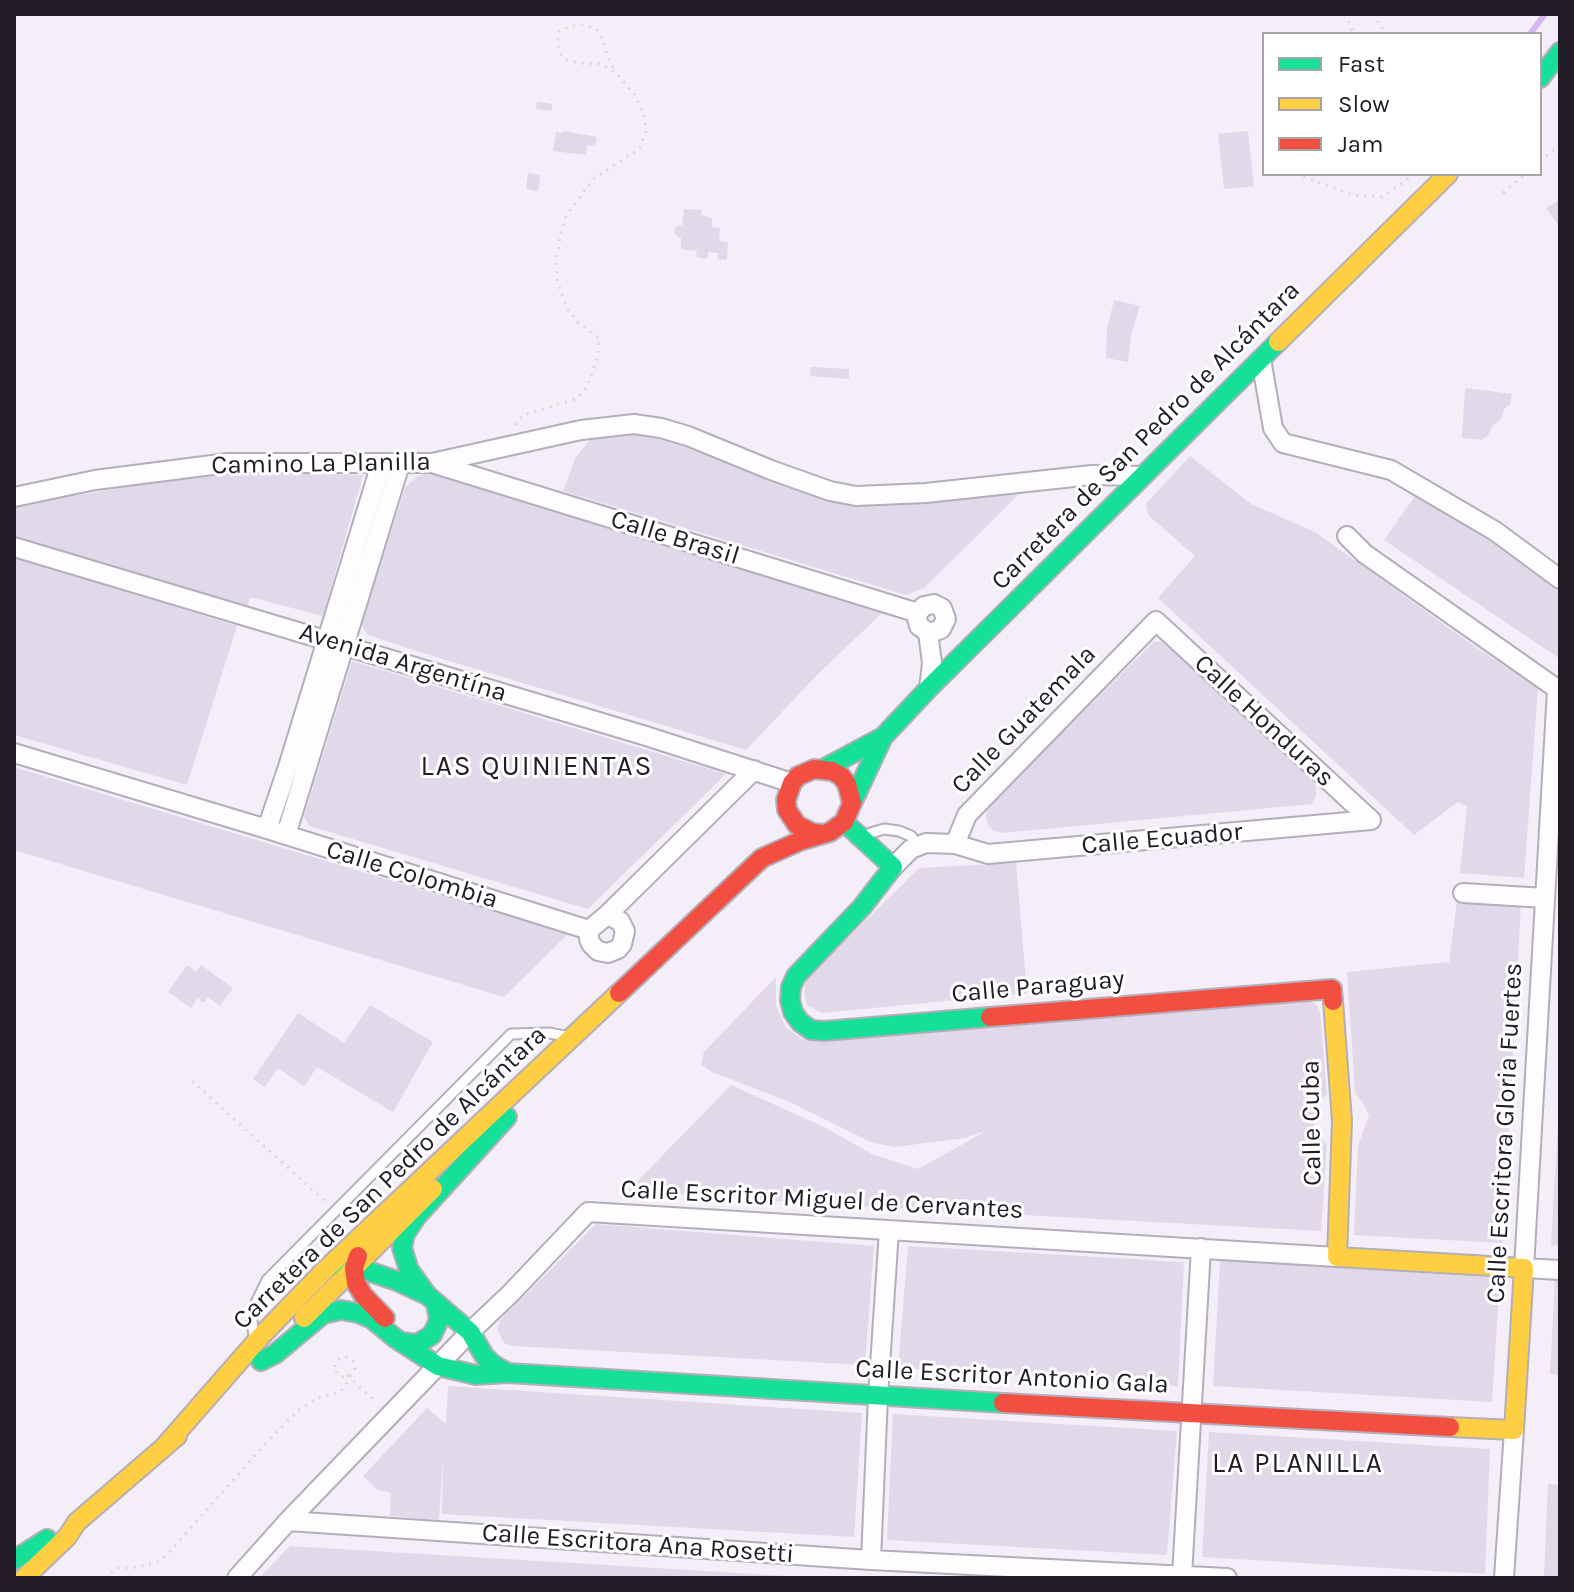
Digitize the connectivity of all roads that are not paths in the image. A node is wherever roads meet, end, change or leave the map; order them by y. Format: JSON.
{"nodes":[{"id":1,"x":1560,"y":52,"type":"edge"},
{"id":2,"x":1542,"y":75,"type":"edge"},
{"id":3,"x":1446,"y":176,"type":"edge"},
{"id":4,"x":1261,"y":359,"type":"junction"},
{"id":5,"x":432,"y":463,"type":"junction"},
{"id":6,"x":381,"y":464,"type":"junction"},
{"id":7,"x":400,"y":464,"type":"junction"},
{"id":8,"x":1142,"y":476,"type":"junction"},
{"id":9,"x":14,"y":497,"type":"edge"},
{"id":10,"x":1347,"y":536,"type":"dead end"},
{"id":11,"x":14,"y":547,"type":"edge"},
{"id":12,"x":1560,"y":579,"type":"edge"},
{"id":13,"x":918,"y":613,"type":"junction"},
{"id":14,"x":1156,"y":621,"type":"joint"},
{"id":15,"x":928,"y":632,"type":"junction"},
{"id":16,"x":336,"y":643,"type":"junction"},
{"id":17,"x":929,"y":688,"type":"junction"},
{"id":18,"x":1558,"y":691,"type":"edge"},
{"id":19,"x":883,"y":737,"type":"junction"},
{"id":20,"x":14,"y":753,"type":"edge"},
{"id":21,"x":823,"y":769,"type":"junction"},
{"id":22,"x":754,"y":770,"type":"junction"},
{"id":23,"x":789,"y":791,"type":"junction"},
{"id":24,"x":852,"y":803,"type":"junction"},
{"id":25,"x":1371,"y":820,"type":"joint"},
{"id":26,"x":844,"y":822,"type":"junction"},
{"id":27,"x":267,"y":829,"type":"junction"},
{"id":28,"x":822,"y":834,"type":"junction"},
{"id":29,"x":286,"y":835,"type":"junction"},
{"id":30,"x":859,"y":836,"type":"junction"},
{"id":31,"x":955,"y":844,"type":"junction"},
{"id":32,"x":919,"y":846,"type":"junction"},
{"id":33,"x":762,"y":858,"type":"junction"},
{"id":34,"x":893,"y":867,"type":"junction"},
{"id":35,"x":1463,"y":893,"type":"dead end"},
{"id":36,"x":1545,"y":898,"type":"junction"},
{"id":37,"x":607,"y":915,"type":"junction"},
{"id":38,"x":589,"y":930,"type":"junction"},
{"id":39,"x":626,"y":989,"type":"junction"},
{"id":40,"x":1332,"y":989,"type":"joint"},
{"id":41,"x":572,"y":1038,"type":"junction"},
{"id":42,"x":522,"y":1099,"type":"junction"},
{"id":43,"x":449,"y":1152,"type":"junction"},
{"id":44,"x":889,"y":1230,"type":"junction"},
{"id":45,"x":1201,"y":1248,"type":"junction"},
{"id":46,"x":1337,"y":1257,"type":"junction"},
{"id":47,"x":354,"y":1268,"type":"junction"},
{"id":48,"x":1524,"y":1268,"type":"junction"},
{"id":49,"x":1560,"y":1270,"type":"edge"},
{"id":50,"x":425,"y":1296,"type":"junction"},
{"id":51,"x":392,"y":1331,"type":"junction"},
{"id":52,"x":470,"y":1332,"type":"junction"},
{"id":53,"x":260,"y":1346,"type":"junction"},
{"id":54,"x":438,"y":1366,"type":"junction"},
{"id":55,"x":508,"y":1373,"type":"junction"},
{"id":56,"x":878,"y":1396,"type":"junction"},
{"id":57,"x":1190,"y":1412,"type":"junction"},
{"id":58,"x":1514,"y":1430,"type":"junction"},
{"id":59,"x":288,"y":1521,"type":"junction"},
{"id":60,"x":77,"y":1522,"type":"junction"},
{"id":61,"x":14,"y":1560,"type":"edge"},
{"id":62,"x":871,"y":1560,"type":"junction"},
{"id":63,"x":1182,"y":1576,"type":"junction"},
{"id":64,"x":24,"y":1578,"type":"edge"},
{"id":65,"x":237,"y":1578,"type":"edge"},
{"id":66,"x":1227,"y":1578,"type":"edge"},
{"id":67,"x":1504,"y":1578,"type":"edge"}],
"edges":[{"from":1,"to":2,"type":"main road"},
{"from":3,"to":4,"type":"main road","name":"Carretera de San Pedro de Alcántara"},
{"from":4,"to":8,"type":"main road","name":"Carretera de San Pedro de Alcántara"},
{"from":4,"to":12,"type":"street"},
{"from":5,"to":7,"type":"street","name":"Camino La Planilla"},
{"from":5,"to":8,"type":"street","name":"Camino La Planilla"},
{"from":5,"to":13,"type":"street","name":"Calle Brasil"},
{"from":6,"to":7,"type":"street","name":"Camino La Planilla"},
{"from":6,"to":9,"type":"street","name":"Camino La Planilla"},
{"from":6,"to":16,"type":"street"},
{"from":7,"to":16,"type":"street"},
{"from":8,"to":17,"type":"main road","name":"Carretera de San Pedro de Alcántara"},
{"from":10,"to":18,"type":"street"},
{"from":11,"to":16,"type":"street","name":"Avenida Argentína"},
{"from":13,"to":15,"type":"street"},
{"from":13,"to":15,"type":"street"},
{"from":14,"to":25,"type":"street","name":"Calle Honduras"},
{"from":14,"to":31,"type":"street","name":"Calle Guatemala"},
{"from":15,"to":17,"type":"street"},
{"from":16,"to":22,"type":"street","name":"Avenida Argentína"},
{"from":16,"to":27,"type":"street"},
{"from":16,"to":29,"type":"street"},
{"from":17,"to":19,"type":"main road","name":"Carretera de San Pedro de Alcántara"},
{"from":18,"to":36,"type":"street","name":"Calle Escritora Gloria Fuertes"},
{"from":19,"to":21,"type":"main road","name":"Carretera de San Pedro de Alcántara"},
{"from":19,"to":24,"type":"main road","name":"Carretera de San Pedro de Alcántara"},
{"from":20,"to":27,"type":"street","name":"Calle Colombia"},
{"from":21,"to":23,"type":"main road"},
{"from":21,"to":24,"type":"main road"},
{"from":22,"to":23,"type":"street","name":"Avenida Argentína"},
{"from":22,"to":37,"type":"street"},
{"from":23,"to":28,"type":"main road"},
{"from":23,"to":33,"type":"main road","name":"Carretera de San Pedro de Alcántara"},
{"from":24,"to":26,"type":"main road"},
{"from":25,"to":31,"type":"street","name":"Calle Ecuador"},
{"from":26,"to":28,"type":"main road"},
{"from":26,"to":30,"type":"main road"},
{"from":27,"to":29,"type":"street","name":"Calle Colombia"},
{"from":28,"to":33,"type":"main road","name":"Carretera de San Pedro de Alcántara"},
{"from":29,"to":38,"type":"street","name":"Calle Colombia"},
{"from":30,"to":32,"type":"lane"},
{"from":30,"to":34,"type":"main road"},
{"from":31,"to":32,"type":"street"},
{"from":32,"to":34,"type":"street"},
{"from":33,"to":39,"type":"main road","name":"Carretera de San Pedro de Alcántara"},
{"from":34,"to":40,"type":"main road","name":"Calle Paraguay"},
{"from":35,"to":36,"type":"street"},
{"from":36,"to":48,"type":"street","name":"Calle Escritora Gloria Fuertes"},
{"from":37,"to":38,"type":"street"},
{"from":37,"to":38,"type":"street"},
{"from":39,"to":41,"type":"main road","name":"Carretera de San Pedro de Alcántara"},
{"from":39,"to":42,"type":"main road","name":"Carretera de San Pedro de Alcántara"},
{"from":40,"to":46,"type":"main road","name":"Calle Cuba"},
{"from":41,"to":43,"type":"main road","name":"Carretera de San Pedro de Alcántara"},
{"from":41,"to":53,"type":"lane"},
{"from":42,"to":47,"type":"main road","name":"Carretera de San Pedro de Alcántara"},
{"from":42,"to":50,"type":"main road"},
{"from":43,"to":47,"type":"main road"},
{"from":43,"to":53,"type":"main road","name":"Carretera de San Pedro de Alcántara"},
{"from":44,"to":45,"type":"street","name":"Calle Escritor Miguel de Cervantes"},
{"from":44,"to":52,"type":"street","name":"Calle Escritor Miguel de Cervantes"},
{"from":44,"to":56,"type":"street"},
{"from":45,"to":46,"type":"street","name":"Calle Escritor Miguel de Cervantes"},
{"from":45,"to":57,"type":"street"},
{"from":46,"to":48,"type":"main road","name":"Calle Escritor Miguel de Cervantes"},
{"from":47,"to":50,"type":"main road"},
{"from":47,"to":51,"type":"main road"},
{"from":47,"to":53,"type":"main road","name":"Carretera de San Pedro de Alcántara"},
{"from":47,"to":53,"type":"main road"},
{"from":48,"to":49,"type":"street","name":"Calle Escritor Miguel de Cervantes"},
{"from":48,"to":58,"type":"main road","name":"Calle Escritora Gloria Fuertes"},
{"from":50,"to":51,"type":"main road"},
{"from":50,"to":51,"type":"main road"},
{"from":50,"to":52,"type":"main road"},
{"from":51,"to":53,"type":"main road"},
{"from":51,"to":54,"type":"main road"},
{"from":52,"to":54,"type":"street","name":"Calle Escritor Miguel de Cervantes"},
{"from":52,"to":55,"type":"main road"},
{"from":53,"to":60,"type":"main road","name":"Carretera de San Pedro de Alcántara"},
{"from":54,"to":55,"type":"main road","name":"Calle Escritor Antonio Gala"},
{"from":54,"to":59,"type":"street","name":"Calle Escritor Miguel de Cervantes"},
{"from":55,"to":56,"type":"main road","name":"Calle Escritor Antonio Gala"},
{"from":56,"to":57,"type":"main road","name":"Calle Escritor Antonio Gala"},
{"from":56,"to":62,"type":"street"},
{"from":57,"to":58,"type":"main road","name":"Calle Escritor Antonio Gala"},
{"from":57,"to":63,"type":"street"},
{"from":58,"to":67,"type":"street","name":"Calle Escritora Gloria Fuertes"},
{"from":59,"to":62,"type":"street","name":"Calle Escritora Ana Rosetti"},
{"from":59,"to":65,"type":"street","name":"Calle Escritor Miguel de Cervantes"},
{"from":60,"to":61,"type":"main road","name":"Carretera de San Pedro de Alcántara"},
{"from":60,"to":64,"type":"main road","name":"Carretera de San Pedro de Alcántara"},
{"from":62,"to":63,"type":"street","name":"Calle Escritora Ana Rosetti"},
{"from":63,"to":66,"type":"street","name":"Calle Escritora Ana Rosetti"}]}
